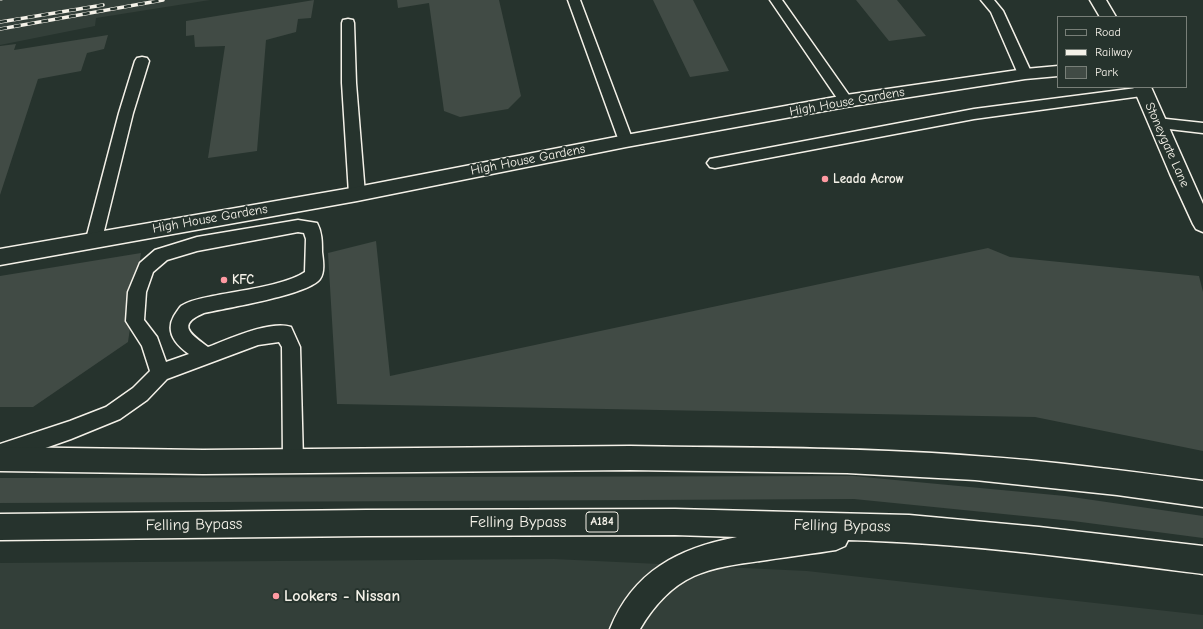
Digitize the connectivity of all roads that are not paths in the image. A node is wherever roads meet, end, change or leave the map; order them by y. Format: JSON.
{"nodes":[{"id":1,"x":574,"y":0,"type":"edge"},
{"id":2,"x":776,"y":0,"type":"edge"},
{"id":3,"x":987,"y":0,"type":"edge"},
{"id":4,"x":1098,"y":0,"type":"edge"},
{"id":5,"x":1107,"y":16,"type":"edge"},
{"id":6,"x":348,"y":23,"type":"dead end"},
{"id":7,"x":142,"y":61,"type":"dead end"},
{"id":8,"x":1057,"y":71,"type":"edge"},
{"id":9,"x":1024,"y":74,"type":"junction"},
{"id":10,"x":1143,"y":89,"type":"edge"},
{"id":11,"x":846,"y":101,"type":"junction"},
{"id":12,"x":1157,"y":123,"type":"junction"},
{"id":13,"x":1203,"y":128,"type":"edge"},
{"id":14,"x":626,"y":141,"type":"junction"},
{"id":15,"x":716,"y":163,"type":"dead end"},
{"id":16,"x":357,"y":194,"type":"junction"},
{"id":17,"x":1203,"y":224,"type":"edge"},
{"id":18,"x":94,"y":239,"type":"junction"},
{"id":19,"x":0,"y":257,"type":"edge"},
{"id":20,"x":205,"y":355,"type":"junction"},
{"id":21,"x":160,"y":373,"type":"junction"},
{"id":22,"x":0,"y":454,"type":"edge"},
{"id":23,"x":0,"y":459,"type":"edge"},
{"id":24,"x":293,"y":461,"type":"junction"},
{"id":25,"x":1203,"y":494,"type":"edge"},
{"id":26,"x":0,"y":527,"type":"edge"},
{"id":27,"x":909,"y":528,"type":"junction"},
{"id":28,"x":1203,"y":560,"type":"edge"},
{"id":29,"x":624,"y":629,"type":"edge"}],
"edges":[{"from":1,"to":14,"type":"lane"},
{"from":2,"to":11,"type":"lane"},
{"from":3,"to":9,"type":"lane"},
{"from":4,"to":5,"type":"main road"},
{"from":6,"to":16,"type":"lane"},
{"from":7,"to":18,"type":"lane"},
{"from":8,"to":9,"type":"main road","name":"High House Gardens"},
{"from":9,"to":11,"type":"main road","name":"High House Gardens"},
{"from":10,"to":12,"type":"main road","name":"Stoneygate Lane"},
{"from":10,"to":15,"type":"lane"},
{"from":11,"to":14,"type":"main road","name":"High House Gardens"},
{"from":12,"to":13,"type":"lane"},
{"from":12,"to":17,"type":"main road","name":"Stoneygate Lane"},
{"from":14,"to":16,"type":"main road","name":"High House Gardens"},
{"from":16,"to":18,"type":"main road","name":"High House Gardens"},
{"from":18,"to":19,"type":"main road","name":"High House Gardens"},
{"from":20,"to":21,"type":"lane"},
{"from":20,"to":21,"type":"lane"},
{"from":20,"to":24,"type":"lane"},
{"from":21,"to":22,"type":"lane"},
{"from":23,"to":24,"type":"main road"},
{"from":24,"to":25,"type":"main road"},
{"from":26,"to":27,"type":"main road","name":"Felling Bypass","number":"A184"},
{"from":27,"to":28,"type":"main road","name":"Felling Bypass","number":"A184"},
{"from":27,"to":29,"type":"main road"}]}
